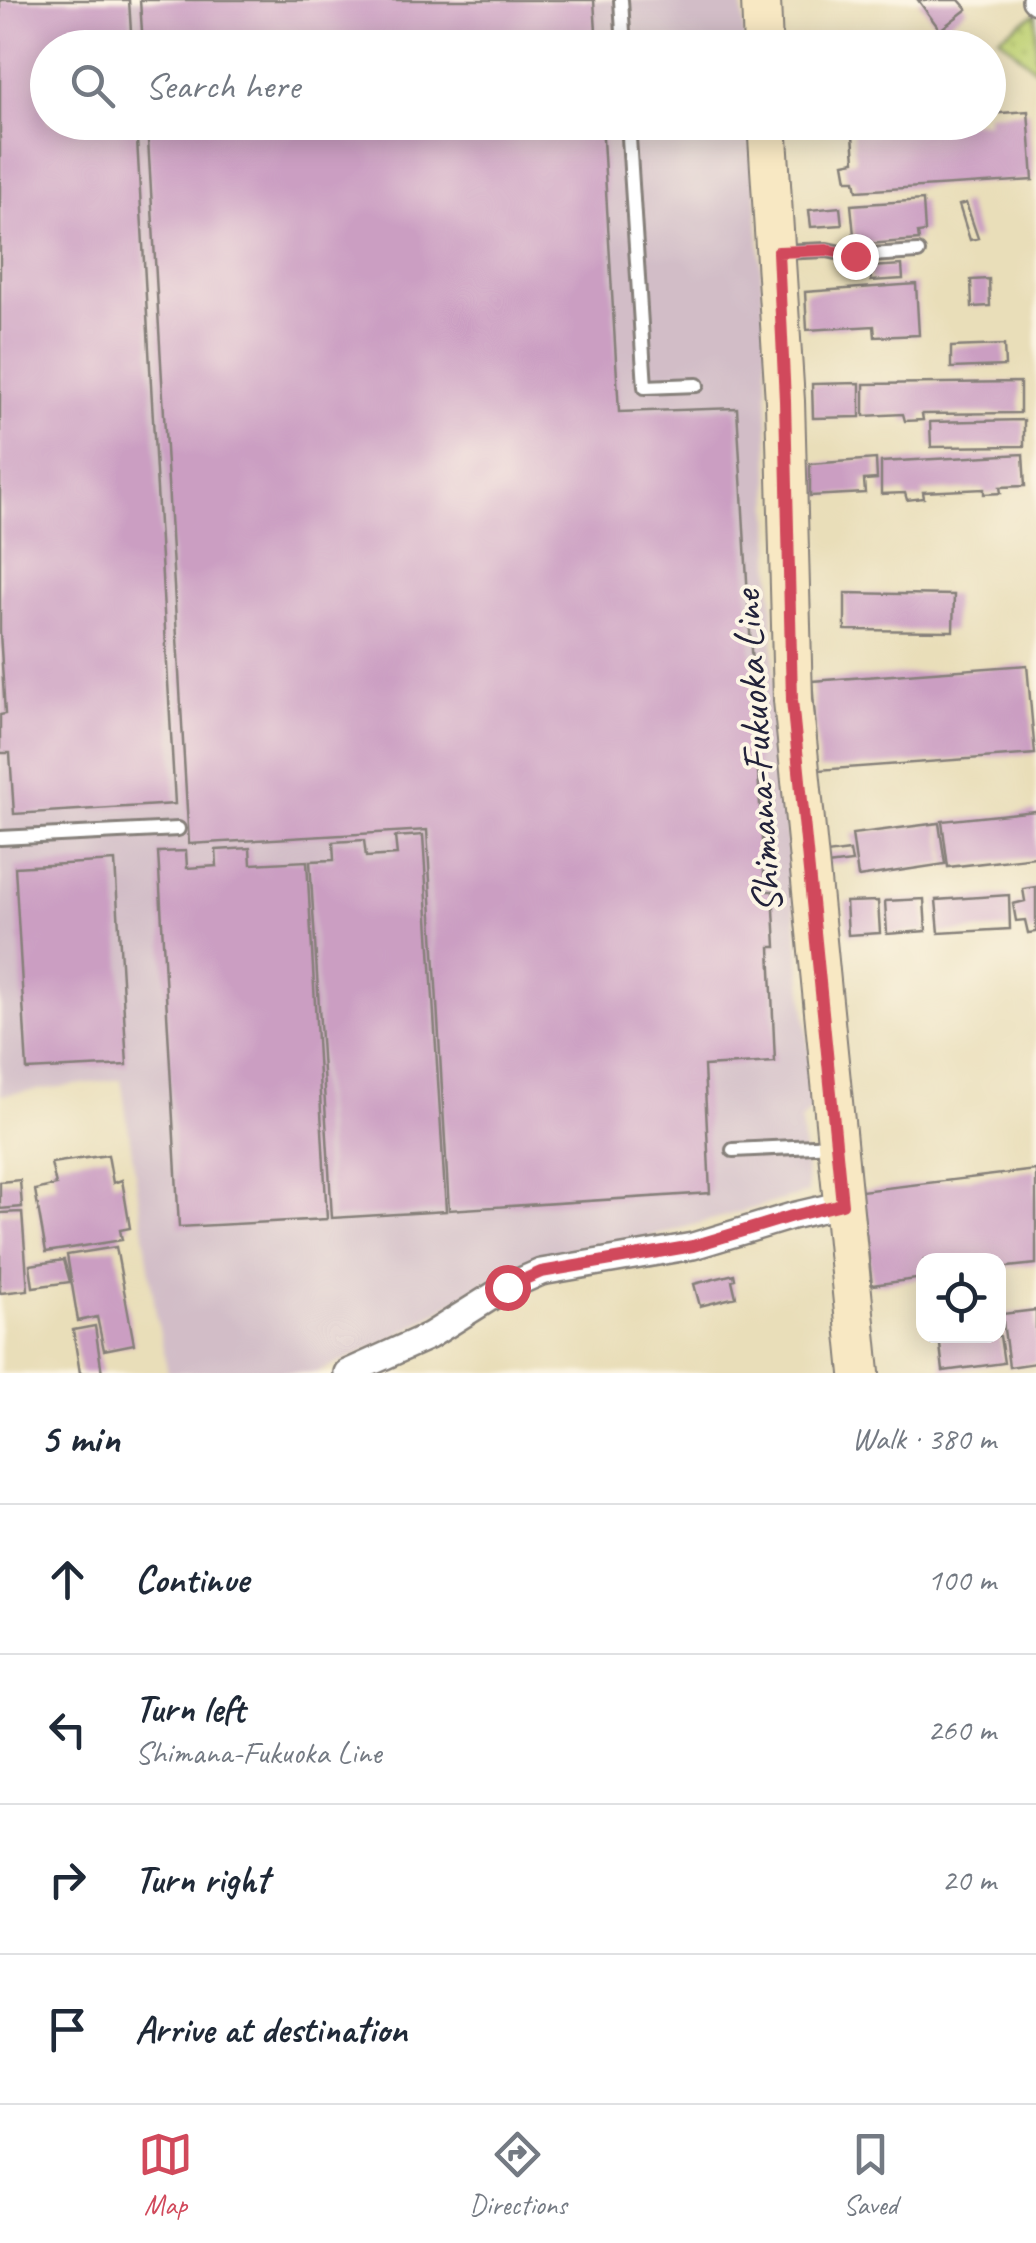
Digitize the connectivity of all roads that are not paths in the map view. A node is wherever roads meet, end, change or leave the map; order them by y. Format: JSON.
{"nodes":[{"id":1,"x":620,"y":0,"type":"edge"},
{"id":2,"x":760,"y":0,"type":"edge"},
{"id":3,"x":622,"y":30,"type":"edge"},
{"id":4,"x":762,"y":30,"type":"edge"},
{"id":5,"x":629,"y":140,"type":"edge"},
{"id":6,"x":769,"y":140,"type":"edge"},
{"id":7,"x":778,"y":252,"type":"junction"},
{"id":8,"x":918,"y":252,"type":"dead end"},
{"id":9,"x":697,"y":386,"type":"dead end"},
{"id":10,"x":178,"y":828,"type":"dead end"},
{"id":11,"x":0,"y":838,"type":"edge"},
{"id":12,"x":836,"y":1145,"type":"junction"},
{"id":13,"x":733,"y":1150,"type":"dead end"},
{"id":14,"x":842,"y":1204,"type":"junction"},
{"id":15,"x":347,"y":1373,"type":"edge"},
{"id":16,"x":860,"y":1373,"type":"edge"}],
"edges":[{"from":1,"to":3,"type":"lane"},
{"from":2,"to":4,"type":"main road"},
{"from":5,"to":9,"type":"lane"},
{"from":6,"to":7,"type":"main road","name":"Shimana-Fukuoka Line"},
{"from":7,"to":8,"type":"lane"},
{"from":7,"to":12,"type":"main road","name":"Shimana-Fukuoka Line"},
{"from":10,"to":11,"type":"lane"},
{"from":12,"to":13,"type":"lane"},
{"from":12,"to":14,"type":"main road","name":"Shimana-Fukuoka Line"},
{"from":14,"to":15,"type":"street"},
{"from":14,"to":16,"type":"main road","name":"Shimana-Fukuoka Line"}]}
